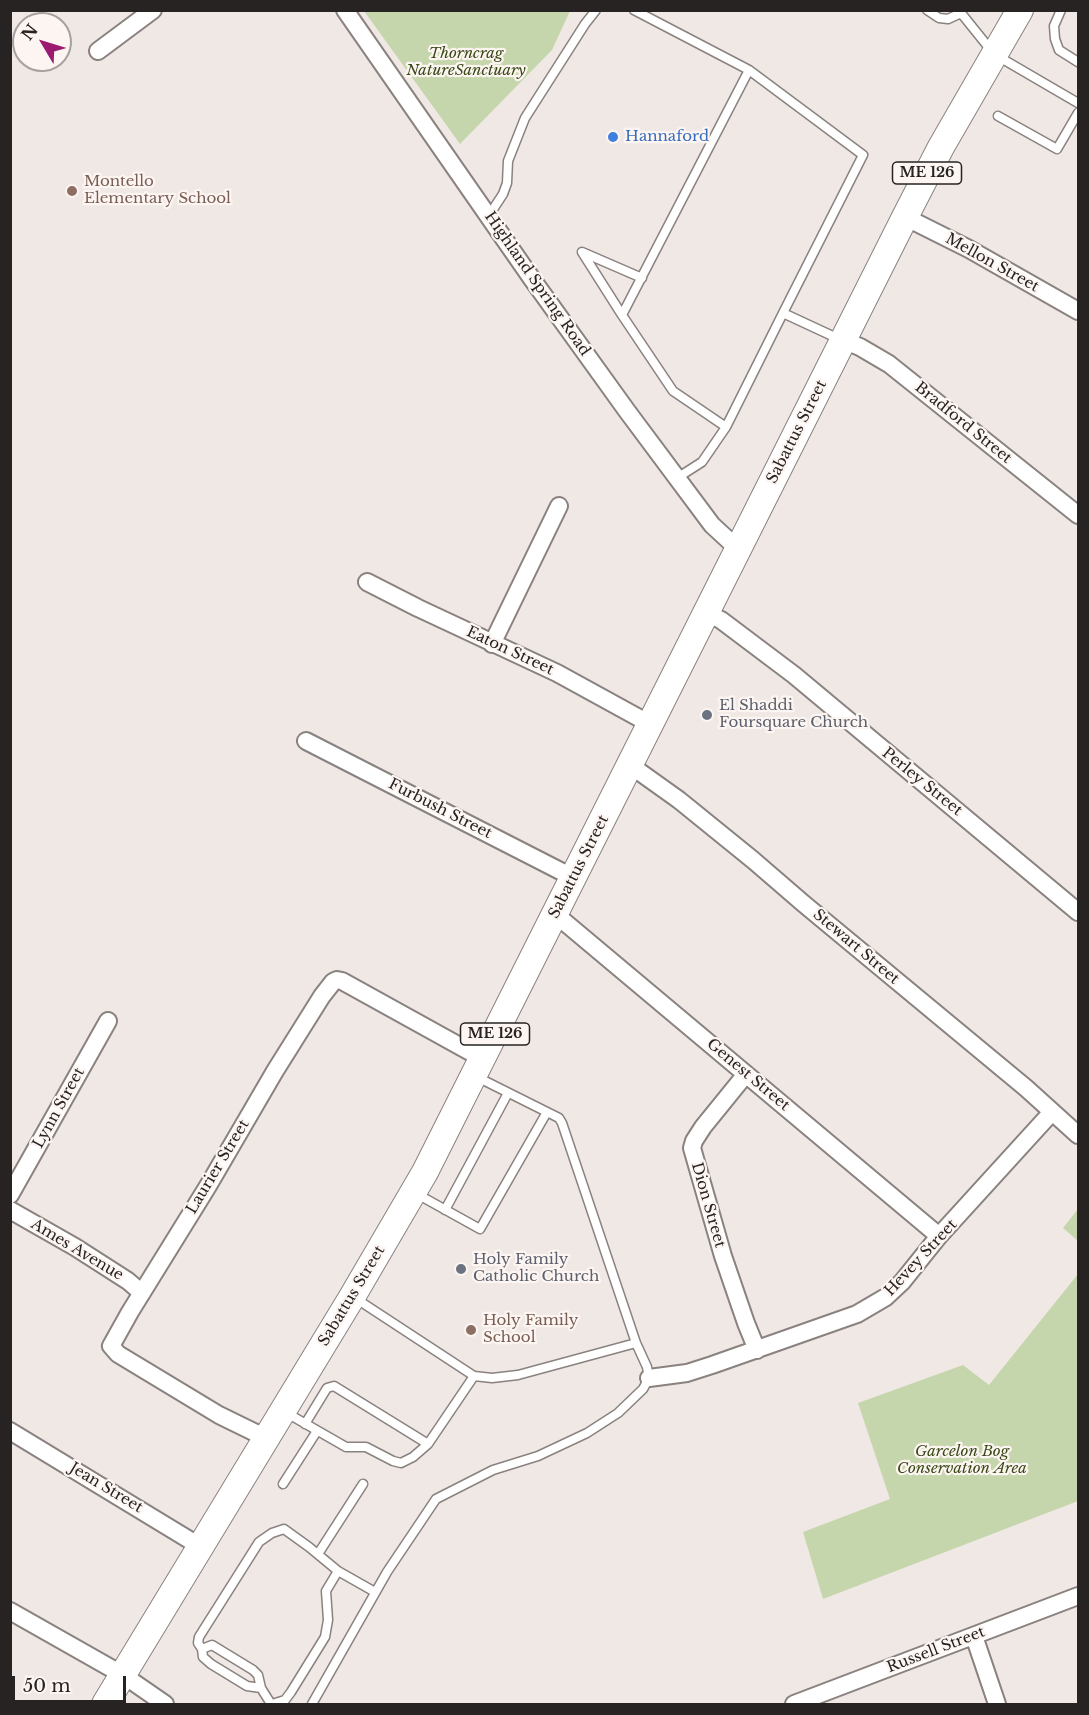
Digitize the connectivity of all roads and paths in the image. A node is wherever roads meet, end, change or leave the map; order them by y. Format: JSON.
{"nodes":[{"id":1,"x":153,"y":10,"type":"edge"},
{"id":2,"x":345,"y":10,"type":"edge"},
{"id":3,"x":596,"y":10,"type":"edge"},
{"id":4,"x":634,"y":10,"type":"edge"},
{"id":5,"x":927,"y":10,"type":"edge"},
{"id":6,"x":1020,"y":10,"type":"edge"},
{"id":7,"x":1061,"y":10,"type":"edge"},
{"id":8,"x":962,"y":12,"type":"edge"},
{"id":9,"x":98,"y":51,"type":"dead end"},
{"id":10,"x":994,"y":54,"type":"junction"},
{"id":11,"x":1078,"y":62,"type":"edge"},
{"id":12,"x":749,"y":70,"type":"junction"},
{"id":13,"x":1078,"y":103,"type":"edge"},
{"id":14,"x":1078,"y":113,"type":"edge"},
{"id":15,"x":999,"y":116,"type":"dead end"},
{"id":16,"x":488,"y":217,"type":"junction"},
{"id":17,"x":904,"y":217,"type":"junction"},
{"id":18,"x":642,"y":278,"type":"junction"},
{"id":19,"x":1078,"y":311,"type":"edge"},
{"id":20,"x":783,"y":313,"type":"junction"},
{"id":21,"x":622,"y":315,"type":"junction"},
{"id":22,"x":843,"y":340,"type":"junction"},
{"id":23,"x":726,"y":427,"type":"junction"},
{"id":24,"x":677,"y":478,"type":"junction"},
{"id":25,"x":560,"y":506,"type":"dead end"},
{"id":26,"x":1078,"y":515,"type":"edge"},
{"id":27,"x":738,"y":549,"type":"junction"},
{"id":28,"x":368,"y":582,"type":"dead end"},
{"id":29,"x":706,"y":613,"type":"junction"},
{"id":30,"x":492,"y":644,"type":"junction"},
{"id":31,"x":650,"y":724,"type":"junction"},
{"id":32,"x":306,"y":741,"type":"dead end"},
{"id":33,"x":630,"y":765,"type":"junction"},
{"id":34,"x":573,"y":878,"type":"junction"},
{"id":35,"x":1078,"y":912,"type":"edge"},
{"id":36,"x":555,"y":914,"type":"junction"},
{"id":37,"x":108,"y":1021,"type":"dead end"},
{"id":38,"x":478,"y":1067,"type":"junction"},
{"id":39,"x":746,"y":1074,"type":"junction"},
{"id":40,"x":508,"y":1093,"type":"junction"},
{"id":41,"x":547,"y":1112,"type":"junction"},
{"id":42,"x":1052,"y":1112,"type":"junction"},
{"id":43,"x":1078,"y":1135,"type":"edge"},
{"id":44,"x":413,"y":1192,"type":"junction"},
{"id":45,"x":10,"y":1195,"type":"edge"},
{"id":46,"x":10,"y":1210,"type":"edge"},
{"id":47,"x":445,"y":1210,"type":"junction"},
{"id":48,"x":939,"y":1236,"type":"junction"},
{"id":49,"x":142,"y":1293,"type":"junction"},
{"id":50,"x":352,"y":1297,"type":"junction"},
{"id":51,"x":636,"y":1343,"type":"junction"},
{"id":52,"x":757,"y":1350,"type":"junction"},
{"id":53,"x":474,"y":1376,"type":"junction"},
{"id":54,"x":649,"y":1378,"type":"junction"},
{"id":55,"x":282,"y":1410,"type":"junction"},
{"id":56,"x":305,"y":1424,"type":"junction"},
{"id":57,"x":10,"y":1431,"type":"edge"},
{"id":58,"x":317,"y":1431,"type":"junction"},
{"id":59,"x":266,"y":1438,"type":"junction"},
{"id":60,"x":428,"y":1444,"type":"junction"},
{"id":61,"x":283,"y":1484,"type":"dead end"},
{"id":62,"x":363,"y":1484,"type":"dead end"},
{"id":63,"x":201,"y":1547,"type":"junction"},
{"id":64,"x":318,"y":1554,"type":"junction"},
{"id":65,"x":338,"y":1571,"type":"junction"},
{"id":66,"x":375,"y":1592,"type":"junction"},
{"id":67,"x":1078,"y":1596,"type":"edge"},
{"id":68,"x":10,"y":1611,"type":"edge"},
{"id":69,"x":974,"y":1636,"type":"junction"},
{"id":70,"x":202,"y":1649,"type":"junction"},
{"id":71,"x":123,"y":1675,"type":"junction"},
{"id":72,"x":261,"y":1689,"type":"junction"},
{"id":73,"x":813,"y":1701,"type":"edge"},
{"id":74,"x":105,"y":1704,"type":"edge"},
{"id":75,"x":165,"y":1704,"type":"edge"},
{"id":76,"x":271,"y":1704,"type":"edge"},
{"id":77,"x":312,"y":1704,"type":"edge"},
{"id":78,"x":794,"y":1704,"type":"edge"},
{"id":79,"x":997,"y":1704,"type":"edge"}],
"edges":[{"from":1,"to":9,"type":"street"},
{"from":2,"to":16,"type":"street","name":"Highland Spring Road"},
{"from":3,"to":16,"type":"lane"},
{"from":4,"to":12,"type":"lane"},
{"from":5,"to":8,"type":"lane"},
{"from":6,"to":10,"type":"main road","name":"Sabattus Street","number":"ME 126"},
{"from":7,"to":11,"type":"lane"},
{"from":8,"to":10,"type":"lane"},
{"from":10,"to":13,"type":"lane"},
{"from":10,"to":17,"type":"main road","name":"Sabattus Street","number":"ME 126"},
{"from":12,"to":18,"type":"lane"},
{"from":12,"to":20,"type":"lane"},
{"from":14,"to":15,"type":"lane"},
{"from":16,"to":24,"type":"street","name":"Highland Spring Road"},
{"from":17,"to":19,"type":"street","name":"Mellon Street"},
{"from":17,"to":22,"type":"main road","name":"Sabattus Street","number":"ME 126"},
{"from":18,"to":21,"type":"lane"},
{"from":18,"to":21,"type":"lane"},
{"from":20,"to":22,"type":"lane"},
{"from":20,"to":23,"type":"lane"},
{"from":21,"to":23,"type":"lane"},
{"from":22,"to":26,"type":"street","name":"Bradford Street"},
{"from":22,"to":27,"type":"main road","name":"Sabattus Street","number":"ME 126"},
{"from":23,"to":24,"type":"lane"},
{"from":24,"to":27,"type":"street","name":"Highland Spring Road"},
{"from":25,"to":30,"type":"street"},
{"from":27,"to":29,"type":"main road","name":"Sabattus Street","number":"ME 126"},
{"from":28,"to":30,"type":"street","name":"Eaton Street"},
{"from":29,"to":31,"type":"main road","name":"Sabattus Street","number":"ME 126"},
{"from":29,"to":35,"type":"street","name":"Perley Street"},
{"from":30,"to":31,"type":"street","name":"Eaton Street"},
{"from":31,"to":33,"type":"main road","name":"Sabattus Street","number":"ME 126"},
{"from":32,"to":34,"type":"street","name":"Furbush Street"},
{"from":33,"to":34,"type":"main road","name":"Sabattus Street","number":"ME 126"},
{"from":33,"to":42,"type":"street","name":"Stewart Street"},
{"from":34,"to":36,"type":"main road","name":"Sabattus Street","number":"ME 126"},
{"from":36,"to":38,"type":"main road","name":"Sabattus Street","number":"ME 126"},
{"from":36,"to":39,"type":"street","name":"Genest Street"},
{"from":37,"to":45,"type":"street","name":"Lynn Street"},
{"from":38,"to":40,"type":"lane"},
{"from":38,"to":44,"type":"main road","name":"Sabattus Street","number":"ME 126"},
{"from":38,"to":49,"type":"street","name":"Laurier Street"},
{"from":39,"to":48,"type":"street","name":"Genest Street"},
{"from":39,"to":52,"type":"street","name":"Dion Street"},
{"from":40,"to":41,"type":"lane"},
{"from":40,"to":47,"type":"lane"},
{"from":41,"to":47,"type":"lane"},
{"from":41,"to":51,"type":"lane"},
{"from":42,"to":43,"type":"street","name":"Stewart Street"},
{"from":42,"to":48,"type":"street","name":"Hevey Street"},
{"from":44,"to":47,"type":"lane"},
{"from":44,"to":50,"type":"main road","name":"Sabattus Street","number":"ME 126"},
{"from":46,"to":49,"type":"street","name":"Ames Avenue"},
{"from":48,"to":52,"type":"street","name":"Hevey Street"},
{"from":49,"to":59,"type":"street","name":"Laurier Street"},
{"from":50,"to":53,"type":"lane"},
{"from":50,"to":55,"type":"main road","name":"Sabattus Street","number":"ME 126"},
{"from":51,"to":53,"type":"lane"},
{"from":51,"to":54,"type":"lane"},
{"from":52,"to":54,"type":"street","name":"Hevey Street"},
{"from":53,"to":60,"type":"lane"},
{"from":54,"to":66,"type":"lane"},
{"from":55,"to":56,"type":"lane"},
{"from":55,"to":59,"type":"main road","name":"Sabattus Street","number":"ME 126"},
{"from":56,"to":58,"type":"lane"},
{"from":56,"to":60,"type":"lane"},
{"from":57,"to":63,"type":"street","name":"Jean Street"},
{"from":58,"to":60,"type":"lane"},
{"from":58,"to":61,"type":"lane"},
{"from":59,"to":63,"type":"main road","name":"Sabattus Street","number":"ME 126"},
{"from":62,"to":64,"type":"lane"},
{"from":63,"to":71,"type":"main road","name":"Sabattus Street","number":"ME 126"},
{"from":64,"to":65,"type":"lane"},
{"from":64,"to":70,"type":"lane"},
{"from":65,"to":66,"type":"lane"},
{"from":65,"to":76,"type":"lane"},
{"from":66,"to":77,"type":"lane"},
{"from":67,"to":69,"type":"street","name":"Russell Street"},
{"from":68,"to":71,"type":"street"},
{"from":69,"to":73,"type":"street","name":"Russell Street"},
{"from":69,"to":79,"type":"street"},
{"from":70,"to":72,"type":"lane"},
{"from":70,"to":72,"type":"lane"},
{"from":71,"to":74,"type":"main road","name":"Sabattus Street","number":"ME 126"},
{"from":71,"to":75,"type":"street"},
{"from":72,"to":76,"type":"lane"},
{"from":73,"to":78,"type":"street","name":"Russell Street"}]}
